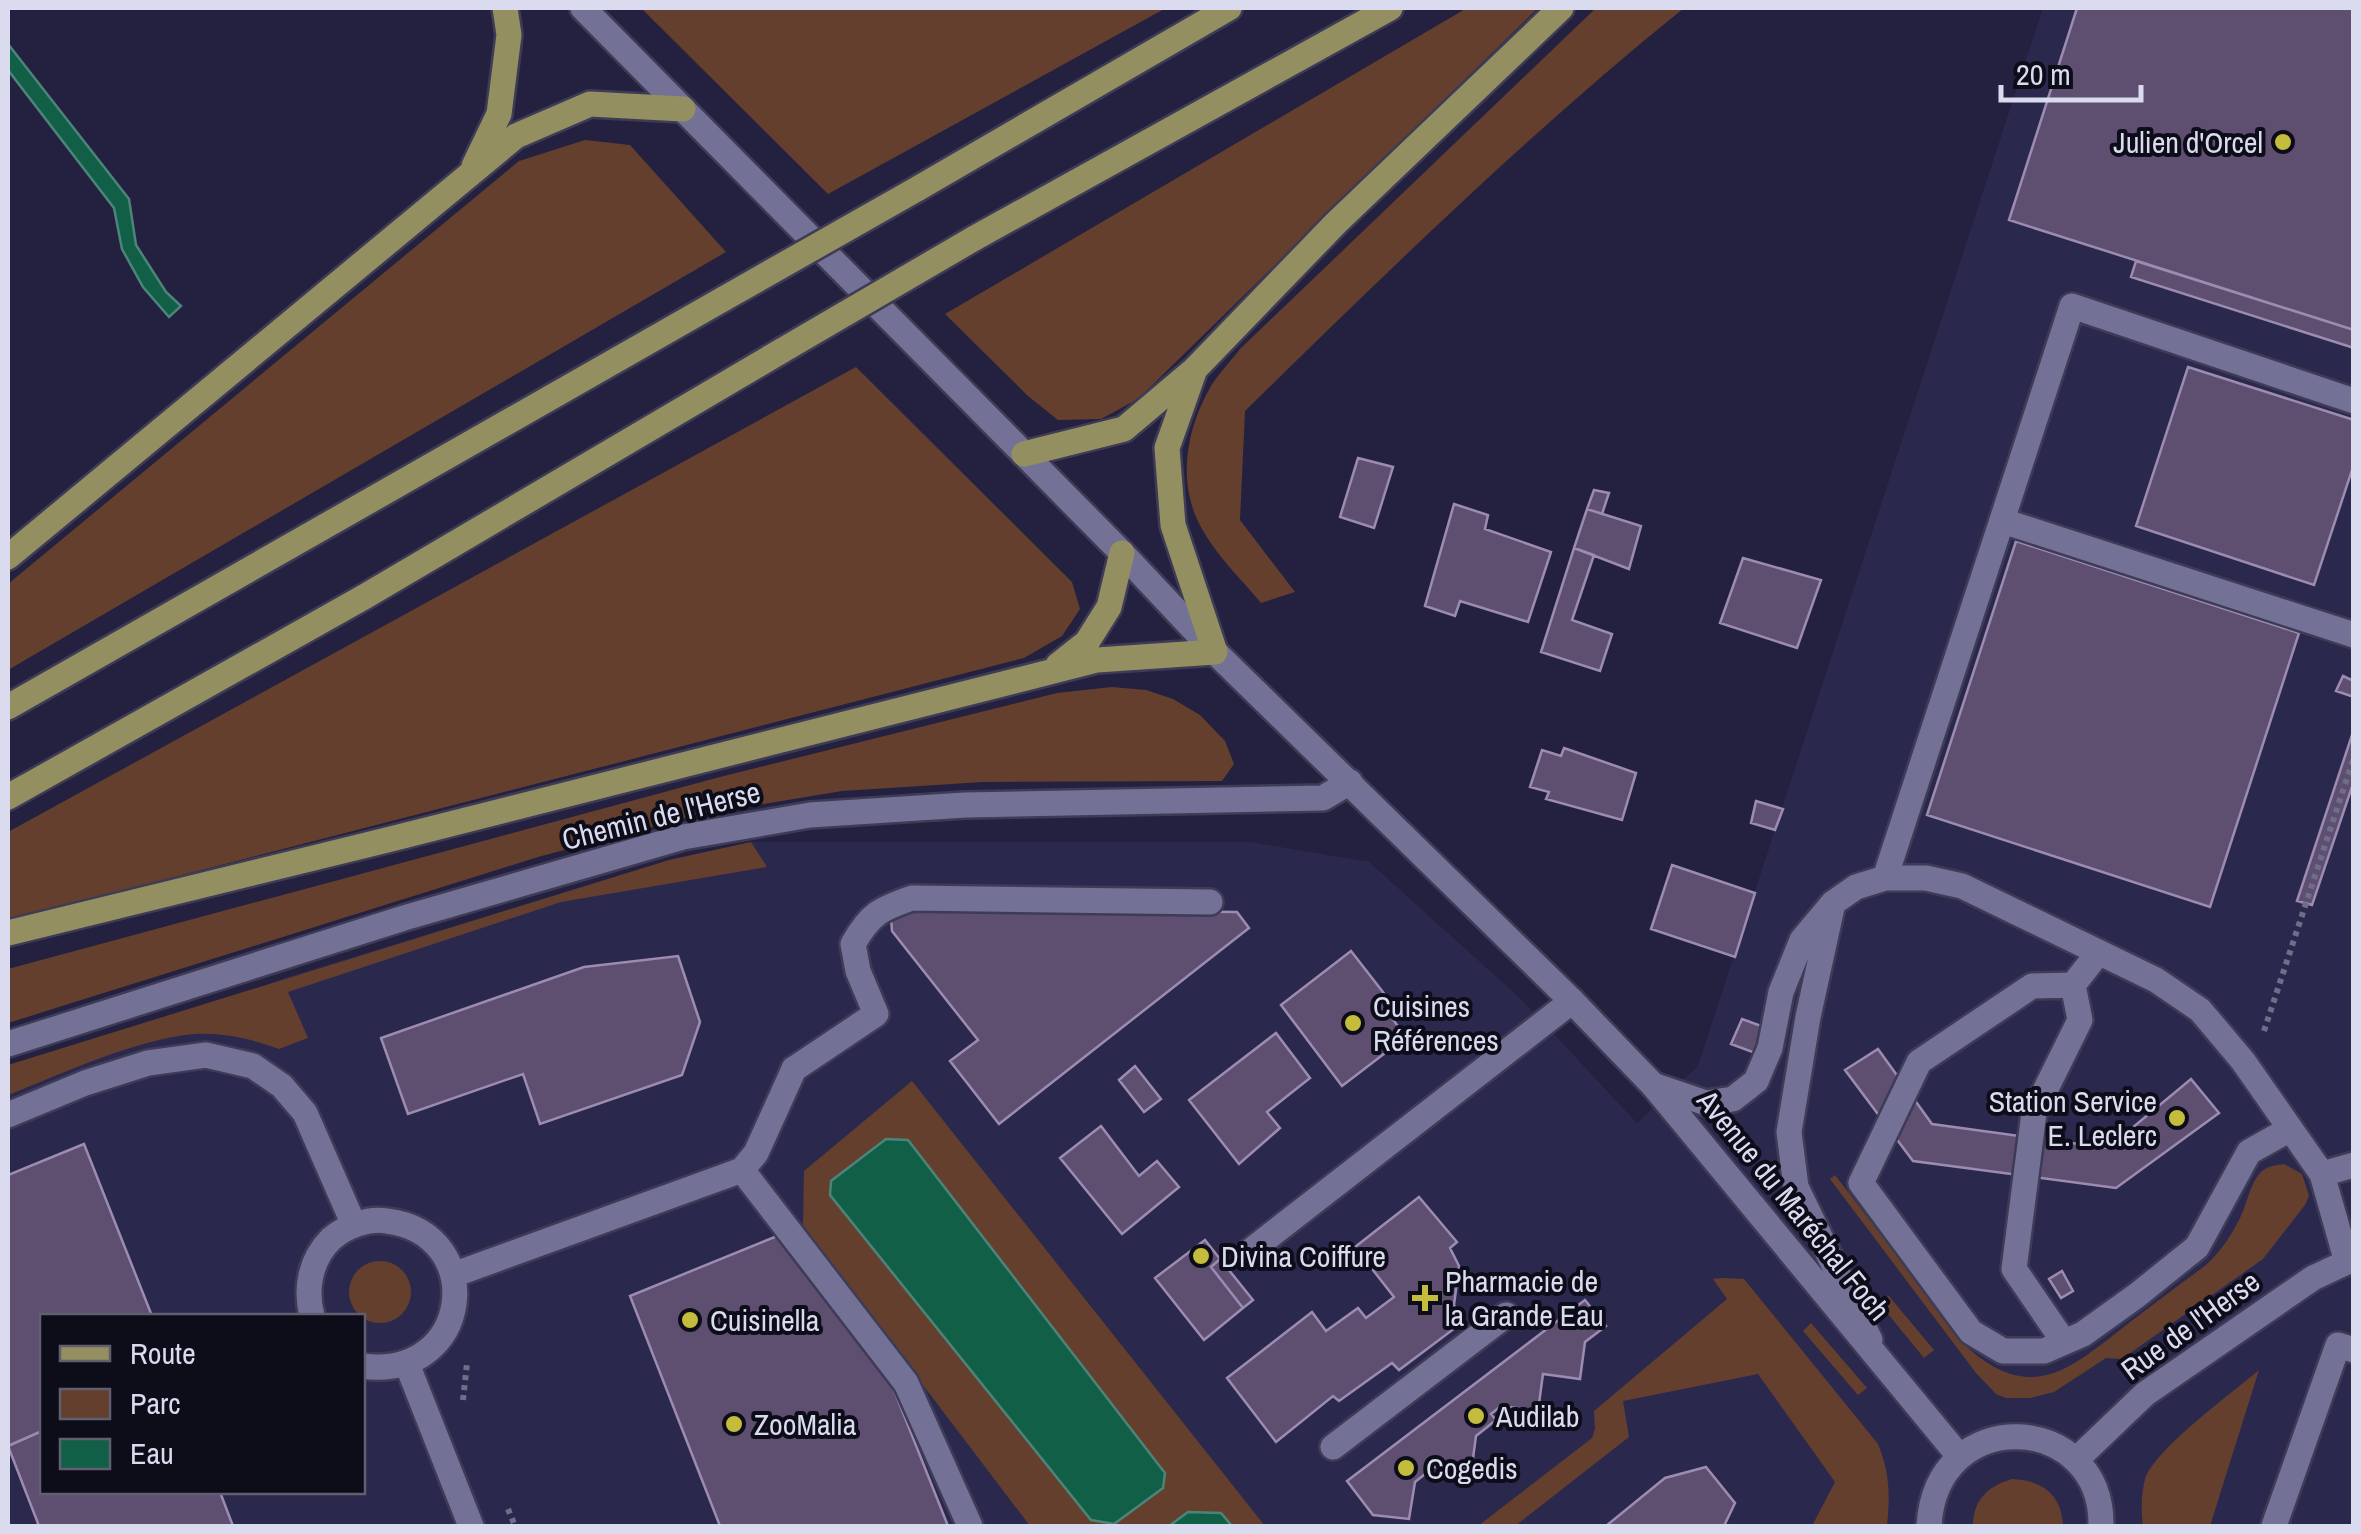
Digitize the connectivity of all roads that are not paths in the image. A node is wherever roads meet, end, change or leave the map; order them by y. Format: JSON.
{"nodes":[{"id":1,"x":505,"y":8,"type":"edge"},
{"id":2,"x":583,"y":8,"type":"edge"},
{"id":3,"x":1229,"y":8,"type":"edge"},
{"id":4,"x":1390,"y":8,"type":"edge"},
{"id":5,"x":1562,"y":8,"type":"edge"},
{"id":6,"x":683,"y":109,"type":"junction"},
{"id":7,"x":470,"y":175,"type":"junction"},
{"id":8,"x":1195,"y":369,"type":"junction"},
{"id":9,"x":2354,"y":400,"type":"edge"},
{"id":10,"x":1024,"y":454,"type":"junction"},
{"id":11,"x":2003,"y":522,"type":"junction"},
{"id":12,"x":1122,"y":553,"type":"junction"},
{"id":13,"x":8,"y":557,"type":"edge"},
{"id":14,"x":2354,"y":635,"type":"edge"},
{"id":15,"x":1215,"y":652,"type":"junction"},
{"id":16,"x":1050,"y":672,"type":"junction"},
{"id":17,"x":8,"y":707,"type":"edge"},
{"id":18,"x":1350,"y":782,"type":"junction"},
{"id":19,"x":8,"y":797,"type":"edge"},
{"id":20,"x":1885,"y":878,"type":"junction"},
{"id":21,"x":1210,"y":902,"type":"dead end"},
{"id":22,"x":1834,"y":903,"type":"junction"},
{"id":23,"x":8,"y":933,"type":"edge"},
{"id":24,"x":2099,"y":952,"type":"junction"},
{"id":25,"x":2073,"y":985,"type":"junction"},
{"id":26,"x":1572,"y":1001,"type":"junction"},
{"id":27,"x":8,"y":1044,"type":"edge"},
{"id":28,"x":1654,"y":1084,"type":"junction"},
{"id":29,"x":8,"y":1115,"type":"edge"},
{"id":30,"x":2290,"y":1130,"type":"junction"},
{"id":31,"x":2354,"y":1165,"type":"edge"},
{"id":32,"x":742,"y":1170,"type":"junction"},
{"id":33,"x":2322,"y":1174,"type":"junction"},
{"id":34,"x":354,"y":1224,"type":"junction"},
{"id":35,"x":1249,"y":1252,"type":"dead end"},
{"id":36,"x":2350,"y":1261,"type":"edge"},
{"id":37,"x":453,"y":1274,"type":"junction"},
{"id":38,"x":311,"y":1314,"type":"edge"},
{"id":39,"x":1506,"y":1315,"type":"dead end"},
{"id":40,"x":2064,"y":1342,"type":"junction"},
{"id":41,"x":2354,"y":1350,"type":"edge"},
{"id":42,"x":1879,"y":1358,"type":"junction"},
{"id":43,"x":408,"y":1364,"type":"junction"},
{"id":44,"x":365,"y":1366,"type":"edge"},
{"id":45,"x":1333,"y":1447,"type":"dead end"},
{"id":46,"x":1959,"y":1456,"type":"junction"},
{"id":47,"x":2076,"y":1460,"type":"junction"},
{"id":48,"x":472,"y":1526,"type":"edge"},
{"id":49,"x":970,"y":1526,"type":"edge"},
{"id":50,"x":1929,"y":1526,"type":"edge"},
{"id":51,"x":2101,"y":1526,"type":"edge"},
{"id":52,"x":2274,"y":1526,"type":"edge"}],
"edges":[{"from":1,"to":7,"type":"main road"},
{"from":2,"to":6,"type":"street","name":"Avenue du Maréchal Foch"},
{"from":3,"to":17,"type":"main road","bridge":true},
{"from":4,"to":19,"type":"main road","bridge":true},
{"from":5,"to":8,"type":"main road"},
{"from":6,"to":7,"type":"main road"},
{"from":6,"to":10,"type":"street","name":"Avenue du Maréchal Foch"},
{"from":7,"to":13,"type":"main road"},
{"from":8,"to":10,"type":"main road"},
{"from":8,"to":15,"type":"main road"},
{"from":9,"to":11,"type":"street"},
{"from":10,"to":12,"type":"street","name":"Avenue du Maréchal Foch"},
{"from":11,"to":14,"type":"street"},
{"from":11,"to":20,"type":"street"},
{"from":12,"to":15,"type":"street","name":"Avenue du Maréchal Foch"},
{"from":12,"to":16,"type":"main road"},
{"from":15,"to":16,"type":"main road"},
{"from":15,"to":18,"type":"street","name":"Avenue du Maréchal Foch"},
{"from":16,"to":23,"type":"main road"},
{"from":18,"to":26,"type":"street","name":"Avenue du Maréchal Foch"},
{"from":18,"to":27,"type":"street","name":"Chemin de l'Herse"},
{"from":20,"to":22,"type":"street"},
{"from":20,"to":24,"type":"street"},
{"from":21,"to":32,"type":"street"},
{"from":22,"to":28,"type":"street"},
{"from":22,"to":42,"type":"street"},
{"from":24,"to":25,"type":"street"},
{"from":24,"to":30,"type":"street"},
{"from":25,"to":40,"type":"street"},
{"from":25,"to":40,"type":"street"},
{"from":26,"to":28,"type":"street","name":"Avenue du Maréchal Foch"},
{"from":26,"to":35,"type":"street"},
{"from":28,"to":42,"type":"street","name":"Avenue du Maréchal Foch"},
{"from":29,"to":34,"type":"street"},
{"from":30,"to":33,"type":"street"},
{"from":30,"to":40,"type":"street"},
{"from":31,"to":33,"type":"street"},
{"from":32,"to":37,"type":"street"},
{"from":32,"to":49,"type":"street"},
{"from":33,"to":36,"type":"street"},
{"from":34,"to":37,"type":"street"},
{"from":34,"to":38,"type":"street"},
{"from":36,"to":47,"type":"street","name":"Rue de l'Herse"},
{"from":37,"to":43,"type":"street"},
{"from":39,"to":45,"type":"street"},
{"from":41,"to":52,"type":"street"},
{"from":42,"to":46,"type":"street","name":"Avenue du Maréchal Foch"},
{"from":43,"to":44,"type":"street"},
{"from":43,"to":48,"type":"street"},
{"from":46,"to":47,"type":"street"},
{"from":46,"to":50,"type":"street"},
{"from":47,"to":51,"type":"street"}]}
